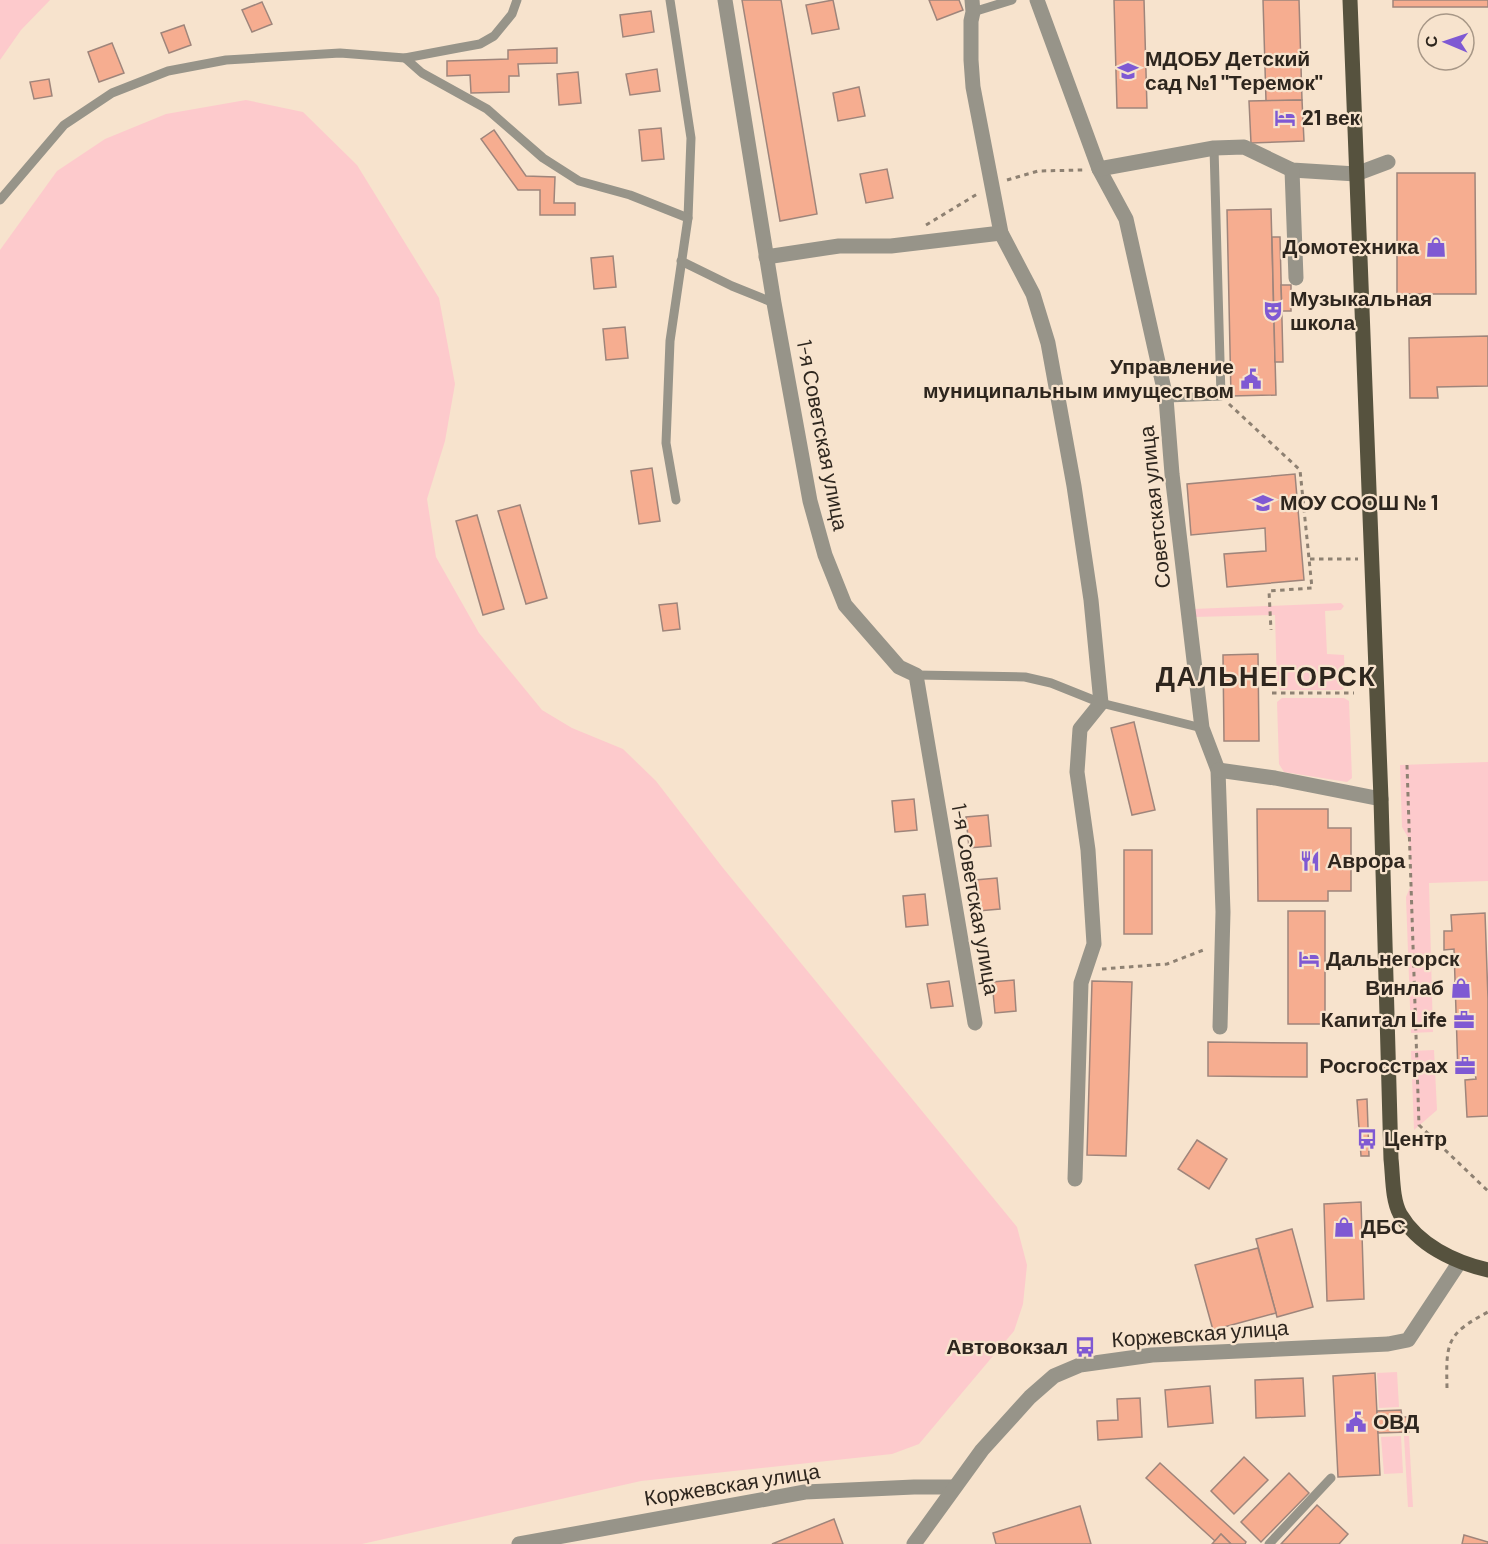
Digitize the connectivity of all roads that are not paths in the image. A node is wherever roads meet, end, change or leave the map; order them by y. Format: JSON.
{"nodes":[{"id":1,"x":517,"y":0,"type":"edge"},
{"id":2,"x":670,"y":0,"type":"edge"},
{"id":3,"x":725,"y":0,"type":"edge"},
{"id":4,"x":1012,"y":0,"type":"edge"},
{"id":5,"x":1037,"y":0,"type":"edge"},
{"id":6,"x":1350,"y":0,"type":"edge"},
{"id":7,"x":973,"y":6,"type":"edge"},
{"id":8,"x":405,"y":58,"type":"junction"},
{"id":9,"x":1214,"y":148,"type":"junction"},
{"id":10,"x":1389,"y":162,"type":"dead end"},
{"id":11,"x":1099,"y":169,"type":"junction"},
{"id":12,"x":1292,"y":170,"type":"junction"},
{"id":13,"x":1356,"y":174,"type":"junction"},
{"id":14,"x":0,"y":200,"type":"edge"},
{"id":15,"x":688,"y":218,"type":"junction"},
{"id":16,"x":1001,"y":233,"type":"junction"},
{"id":17,"x":766,"y":257,"type":"junction"},
{"id":18,"x":681,"y":261,"type":"junction"},
{"id":19,"x":1296,"y":278,"type":"dead end"},
{"id":20,"x":774,"y":303,"type":"junction"},
{"id":21,"x":1166,"y":398,"type":"junction"},
{"id":22,"x":676,"y":500,"type":"dead end"},
{"id":23,"x":916,"y":675,"type":"junction"},
{"id":24,"x":1101,"y":703,"type":"junction"},
{"id":25,"x":1202,"y":728,"type":"junction"},
{"id":26,"x":1218,"y":770,"type":"junction"},
{"id":27,"x":1381,"y":799,"type":"junction"},
{"id":28,"x":975,"y":1023,"type":"dead end"},
{"id":29,"x":1220,"y":1027,"type":"dead end"},
{"id":30,"x":1075,"y":1179,"type":"dead end"},
{"id":31,"x":1460,"y":1263,"type":"junction"},
{"id":32,"x":1488,"y":1270,"type":"edge"},
{"id":33,"x":1331,"y":1478,"type":"dead end"},
{"id":34,"x":954,"y":1487,"type":"junction"},
{"id":35,"x":519,"y":1544,"type":"edge"},
{"id":36,"x":914,"y":1544,"type":"edge"},
{"id":37,"x":1269,"y":1544,"type":"edge"}],
"edges":[{"from":1,"to":8,"type":"lane"},
{"from":2,"to":15,"type":"lane"},
{"from":3,"to":17,"type":"street","name":"1-я Советская улица"},
{"from":4,"to":7,"type":"lane"},
{"from":5,"to":11,"type":"street","name":"Советская улица"},
{"from":6,"to":13,"type":"main road"},
{"from":7,"to":16,"type":"street"},
{"from":8,"to":14,"type":"lane"},
{"from":8,"to":15,"type":"lane"},
{"from":9,"to":11,"type":"street"},
{"from":9,"to":12,"type":"street"},
{"from":9,"to":21,"type":"lane"},
{"from":10,"to":13,"type":"street"},
{"from":11,"to":21,"type":"street","name":"Советская улица"},
{"from":12,"to":13,"type":"street"},
{"from":12,"to":19,"type":"street"},
{"from":13,"to":27,"type":"main road"},
{"from":15,"to":18,"type":"lane"},
{"from":16,"to":17,"type":"street"},
{"from":16,"to":24,"type":"street"},
{"from":17,"to":20,"type":"street","name":"1-я Советская улица"},
{"from":18,"to":20,"type":"lane"},
{"from":18,"to":22,"type":"lane"},
{"from":20,"to":23,"type":"street","name":"1-я Советская улица"},
{"from":21,"to":25,"type":"street","name":"Советская улица"},
{"from":23,"to":24,"type":"lane"},
{"from":23,"to":28,"type":"street","name":"1-я Советская улица"},
{"from":24,"to":25,"type":"lane"},
{"from":24,"to":30,"type":"street"},
{"from":25,"to":26,"type":"street","name":"Советская улица"},
{"from":26,"to":27,"type":"street"},
{"from":26,"to":29,"type":"street","name":"Советская улица"},
{"from":27,"to":31,"type":"main road"},
{"from":31,"to":32,"type":"main road"},
{"from":31,"to":34,"type":"street","name":"Коржевская улица"},
{"from":33,"to":37,"type":"lane"},
{"from":34,"to":35,"type":"street","name":"Коржевская улица"},
{"from":34,"to":36,"type":"street","name":"Коржевская улица"}]}
